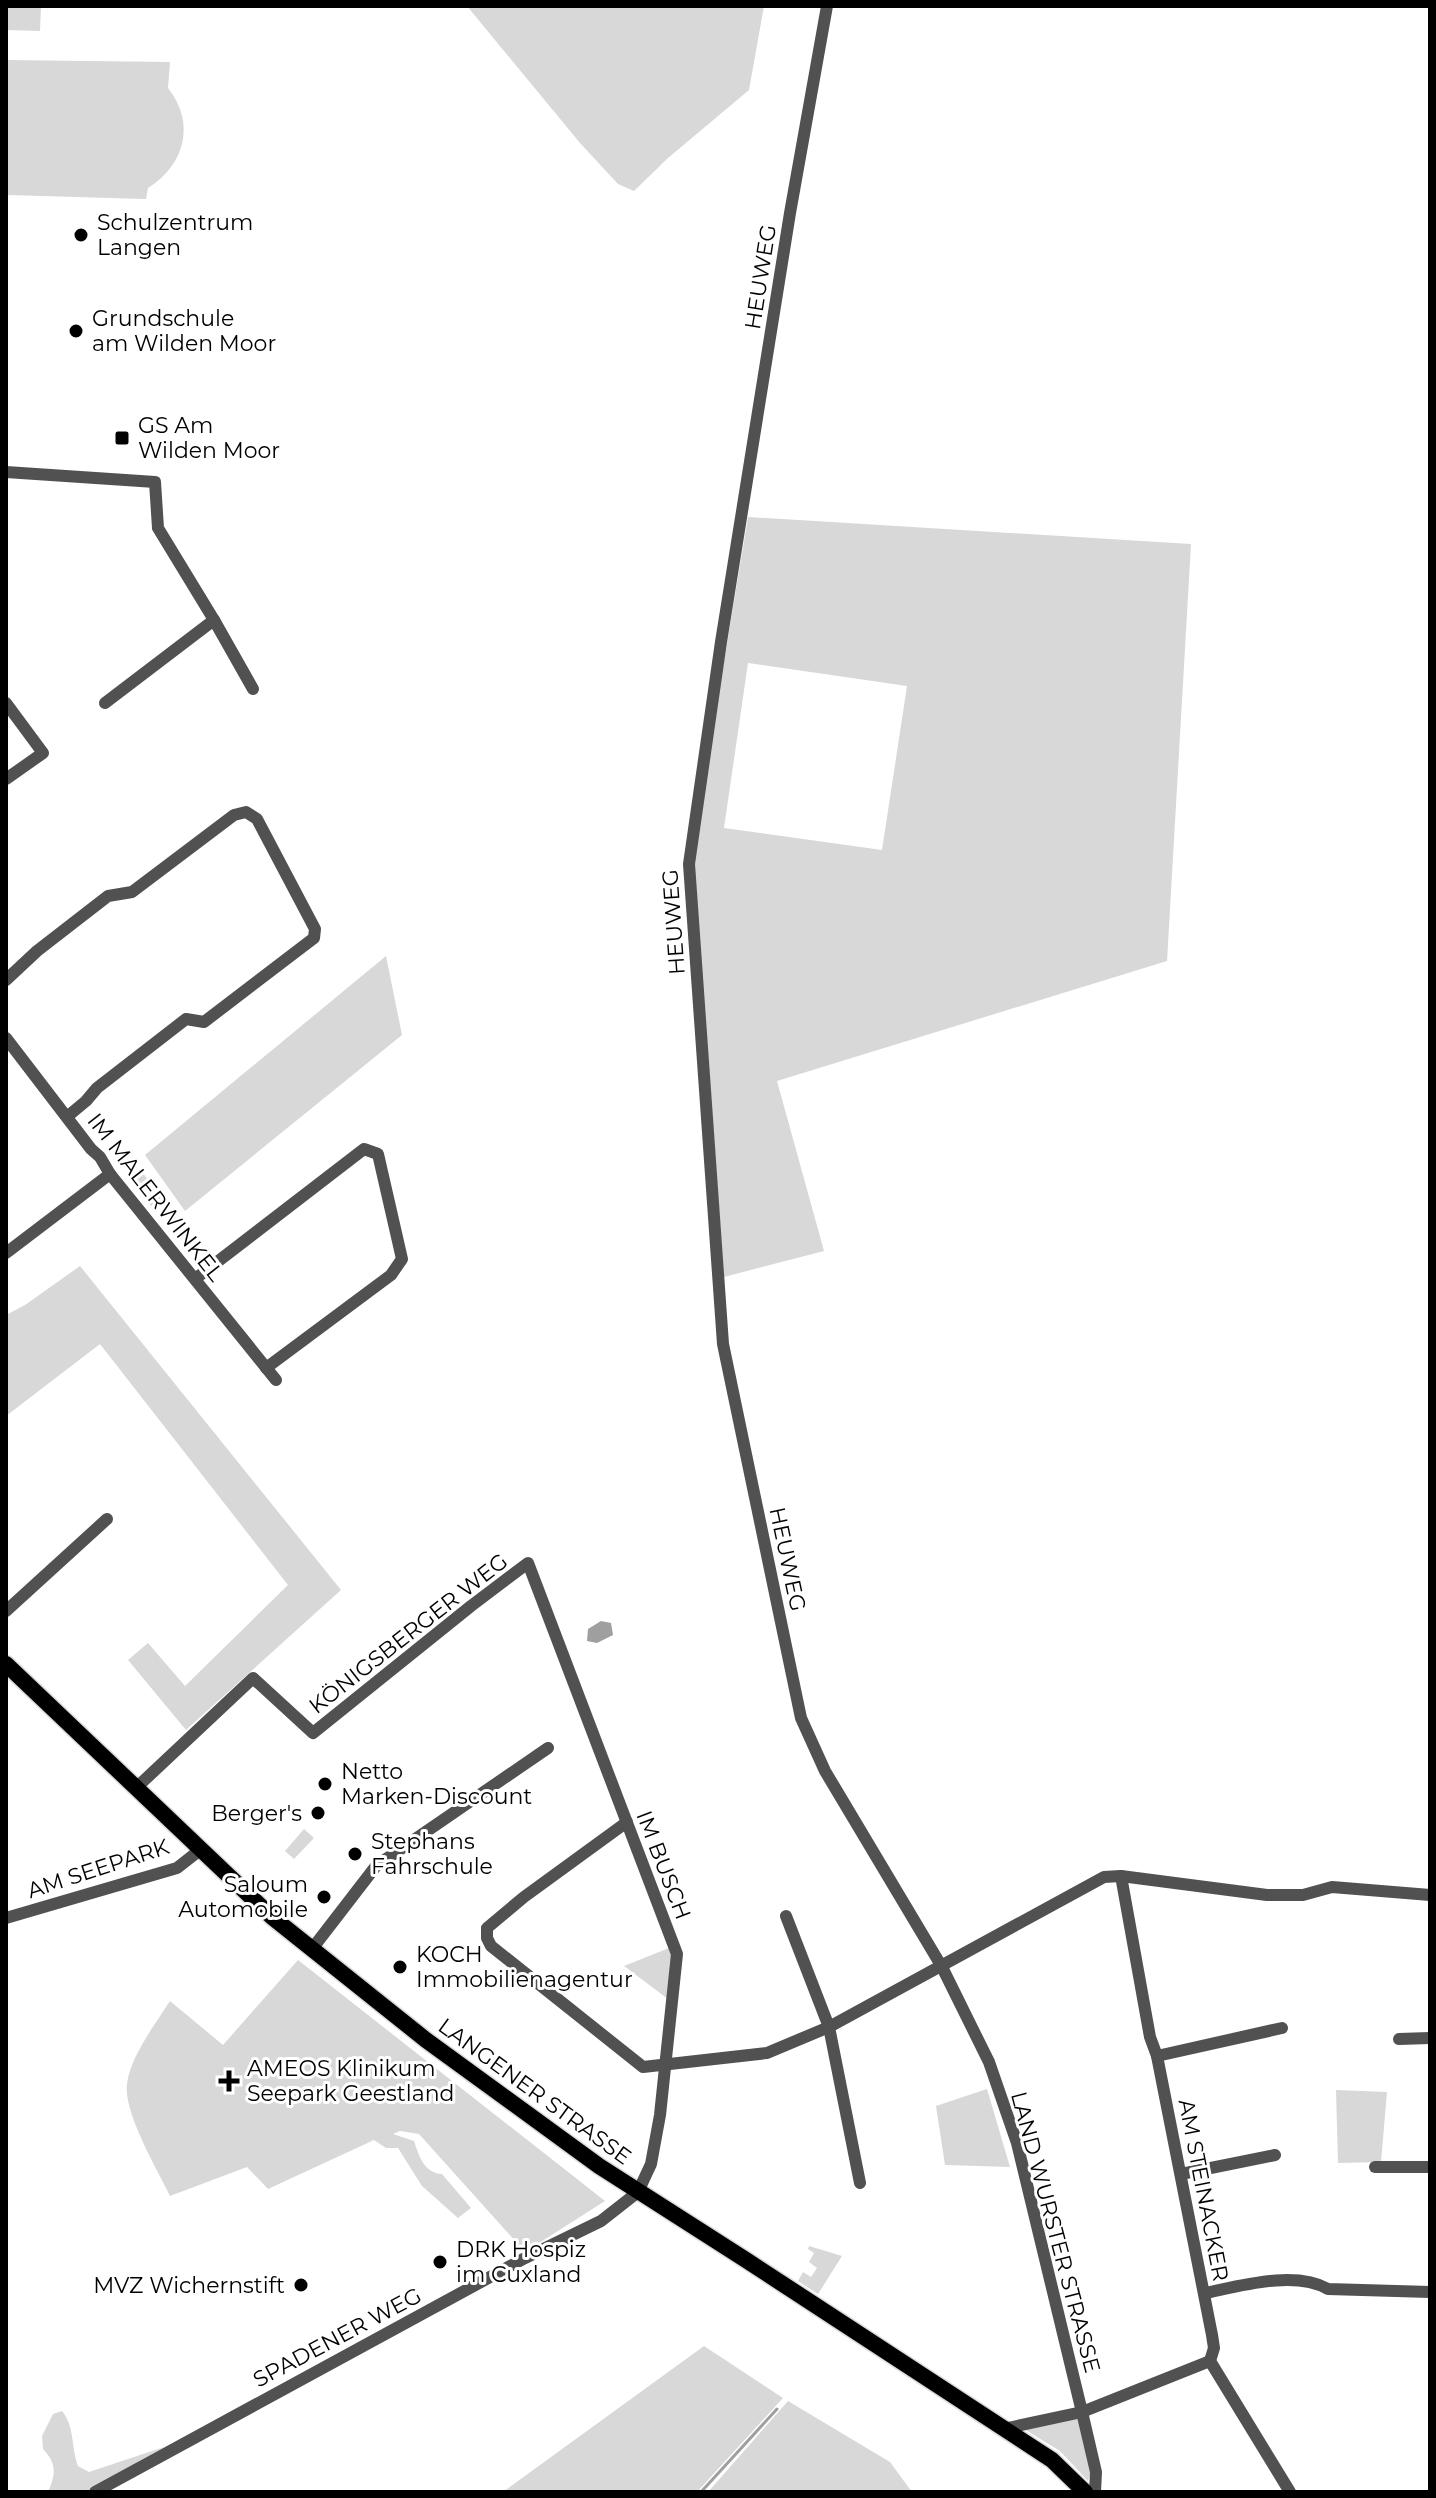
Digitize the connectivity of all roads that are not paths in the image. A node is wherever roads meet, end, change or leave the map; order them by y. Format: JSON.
{"nodes":[{"id":1,"x":827,"y":6,"type":"edge"},
{"id":2,"x":6,"y":472,"type":"edge"},
{"id":3,"x":214,"y":620,"type":"junction"},
{"id":4,"x":253,"y":689,"type":"dead end"},
{"id":5,"x":6,"y":703,"type":"edge"},
{"id":6,"x":105,"y":703,"type":"dead end"},
{"id":7,"x":6,"y":779,"type":"edge"},
{"id":8,"x":6,"y":980,"type":"edge"},
{"id":9,"x":6,"y":1038,"type":"edge"},
{"id":10,"x":68,"y":1116,"type":"junction"},
{"id":11,"x":110,"y":1174,"type":"junction"},
{"id":12,"x":6,"y":1253,"type":"edge"},
{"id":13,"x":195,"y":1279,"type":"junction"},
{"id":14,"x":266,"y":1368,"type":"junction"},
{"id":15,"x":276,"y":1380,"type":"dead end"},
{"id":16,"x":107,"y":1519,"type":"dead end"},
{"id":17,"x":528,"y":1563,"type":"joint"},
{"id":18,"x":6,"y":1611,"type":"edge"},
{"id":19,"x":6,"y":1664,"type":"edge"},
{"id":20,"x":548,"y":1748,"type":"dead end"},
{"id":21,"x":136,"y":1788,"type":"junction"},
{"id":22,"x":627,"y":1822,"type":"junction"},
{"id":23,"x":857,"y":1823,"type":"joint"},
{"id":24,"x":200,"y":1850,"type":"junction"},
{"id":25,"x":1121,"y":1876,"type":"junction"},
{"id":26,"x":1430,"y":1895,"type":"edge"},
{"id":27,"x":786,"y":1916,"type":"dead end"},
{"id":28,"x":6,"y":1918,"type":"edge"},
{"id":29,"x":312,"y":1949,"type":"junction"},
{"id":30,"x":942,"y":1967,"type":"junction"},
{"id":31,"x":829,"y":2027,"type":"junction"},
{"id":32,"x":1282,"y":2028,"type":"dead end"},
{"id":33,"x":1430,"y":2038,"type":"edge"},
{"id":34,"x":1399,"y":2039,"type":"dead end"},
{"id":35,"x":1157,"y":2056,"type":"junction"},
{"id":36,"x":667,"y":2064,"type":"junction"},
{"id":37,"x":1275,"y":2155,"type":"dead end"},
{"id":38,"x":1375,"y":2167,"type":"dead end"},
{"id":39,"x":1430,"y":2167,"type":"edge"},
{"id":40,"x":1181,"y":2174,"type":"junction"},
{"id":41,"x":860,"y":2183,"type":"dead end"},
{"id":42,"x":638,"y":2192,"type":"junction"},
{"id":43,"x":1430,"y":2292,"type":"edge"},
{"id":44,"x":1205,"y":2293,"type":"junction"},
{"id":45,"x":1210,"y":2361,"type":"junction"},
{"id":46,"x":1082,"y":2412,"type":"junction"},
{"id":47,"x":1003,"y":2429,"type":"junction"},
{"id":48,"x":95,"y":2492,"type":"edge"},
{"id":49,"x":1085,"y":2492,"type":"edge"},
{"id":50,"x":1095,"y":2492,"type":"edge"},
{"id":51,"x":1290,"y":2492,"type":"edge"}],
"edges":[{"from":1,"to":23,"type":"street","name":"HEUWEG"},
{"from":2,"to":3,"type":"street"},
{"from":3,"to":4,"type":"street"},
{"from":3,"to":6,"type":"street"},
{"from":5,"to":7,"type":"street"},
{"from":8,"to":10,"type":"street"},
{"from":9,"to":10,"type":"street","name":"IM MALERWINKEL"},
{"from":10,"to":11,"type":"street","name":"IM MALERWINKEL"},
{"from":11,"to":12,"type":"street"},
{"from":11,"to":13,"type":"street","name":"IM MALERWINKEL"},
{"from":13,"to":14,"type":"street","name":"IM MALERWINKEL"},
{"from":13,"to":14,"type":"street"},
{"from":14,"to":15,"type":"street","name":"IM MALERWINKEL"},
{"from":16,"to":18,"type":"street"},
{"from":17,"to":21,"type":"street","name":"KÖNIGSBERGER WEG"},
{"from":17,"to":22,"type":"street","name":"IM BUSCH"},
{"from":19,"to":21,"type":"main road","name":"LANGENER STRASSE"},
{"from":20,"to":29,"type":"street"},
{"from":21,"to":24,"type":"main road","name":"LANGENER STRASSE"},
{"from":22,"to":36,"type":"street","name":"IM BUSCH"},
{"from":22,"to":36,"type":"street"},
{"from":23,"to":30,"type":"street","name":"LAND WURSTER STRASSE"},
{"from":24,"to":28,"type":"street","name":"AM SEEPARK"},
{"from":24,"to":29,"type":"main road","name":"LANGENER STRASSE"},
{"from":25,"to":26,"type":"street"},
{"from":25,"to":30,"type":"street"},
{"from":25,"to":35,"type":"street","name":"AM STEINACKER"},
{"from":27,"to":31,"type":"street"},
{"from":29,"to":42,"type":"main road","name":"LANGENER STRASSE"},
{"from":30,"to":31,"type":"street"},
{"from":30,"to":46,"type":"street","name":"LAND WURSTER STRASSE"},
{"from":31,"to":36,"type":"street"},
{"from":31,"to":41,"type":"street"},
{"from":32,"to":35,"type":"street"},
{"from":33,"to":34,"type":"street"},
{"from":35,"to":40,"type":"street","name":"AM STEINACKER"},
{"from":36,"to":42,"type":"street","name":"IM BUSCH"},
{"from":37,"to":40,"type":"street"},
{"from":38,"to":39,"type":"street"},
{"from":40,"to":44,"type":"street","name":"AM STEINACKER"},
{"from":42,"to":47,"type":"main road","name":"LANGENER STRASSE"},
{"from":42,"to":48,"type":"street","name":"SPADENER WEG"},
{"from":43,"to":44,"type":"street"},
{"from":44,"to":45,"type":"street","name":"AM STEINACKER"},
{"from":45,"to":46,"type":"street"},
{"from":45,"to":51,"type":"street"},
{"from":46,"to":47,"type":"street"},
{"from":46,"to":50,"type":"street","name":"LAND WURSTER STRASSE"},
{"from":47,"to":49,"type":"main road","name":"LANGENER STRASSE"}]}
